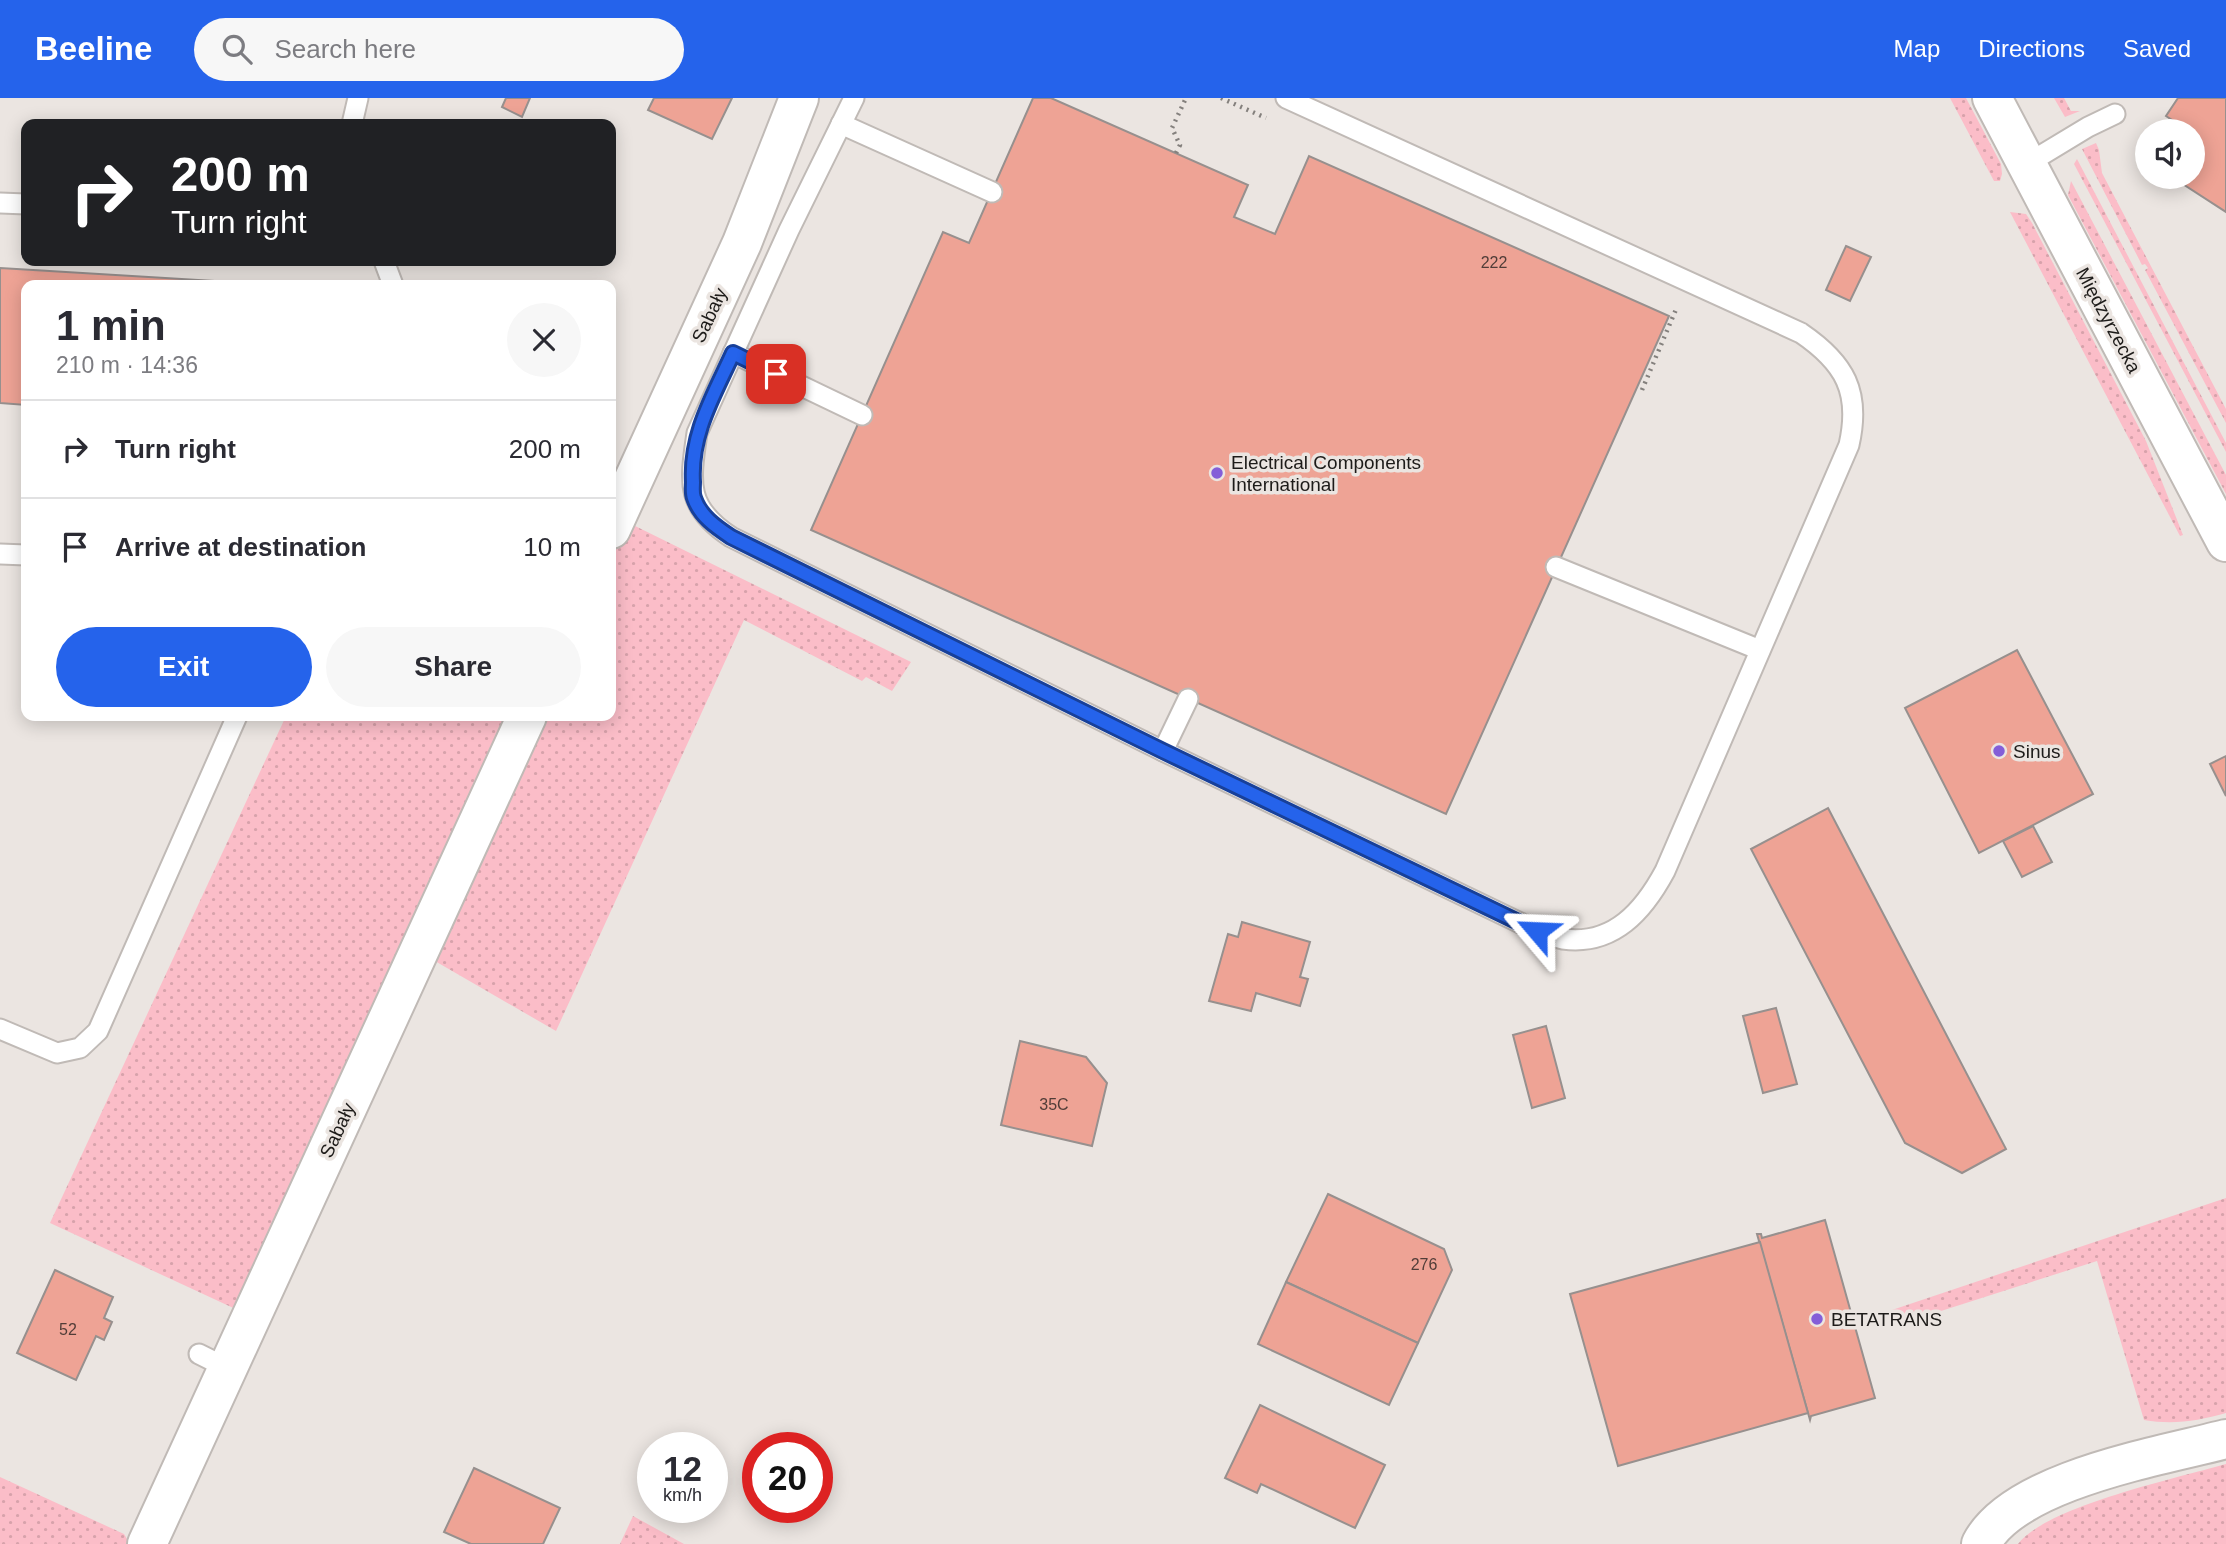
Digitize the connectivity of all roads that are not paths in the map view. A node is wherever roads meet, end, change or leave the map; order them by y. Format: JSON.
{"nodes":[{"id":1,"x":358,"y":98,"type":"edge"},
{"id":2,"x":799,"y":98,"type":"edge"},
{"id":3,"x":854,"y":98,"type":"edge"},
{"id":4,"x":1286,"y":98,"type":"edge"},
{"id":5,"x":1992,"y":98,"type":"edge"},
{"id":6,"x":1312,"y":103,"type":"edge"},
{"id":7,"x":2115,"y":114,"type":"dead end"},
{"id":8,"x":353,"y":119,"type":"edge"},
{"id":9,"x":841,"y":124,"type":"junction"},
{"id":10,"x":2027,"y":164,"type":"junction"},
{"id":11,"x":992,"y":192,"type":"dead end"},
{"id":12,"x":0,"y":202,"type":"edge"},
{"id":13,"x":21,"y":204,"type":"edge"},
{"id":14,"x":733,"y":353,"type":"junction"},
{"id":15,"x":862,"y":415,"type":"dead end"},
{"id":16,"x":616,"y":518,"type":"edge"},
{"id":17,"x":2226,"y":542,"type":"edge"},
{"id":18,"x":0,"y":554,"type":"edge"},
{"id":19,"x":21,"y":555,"type":"edge"},
{"id":20,"x":1556,"y":568,"type":"dead end"},
{"id":21,"x":1760,"y":650,"type":"junction"},
{"id":22,"x":1188,"y":699,"type":"dead end"},
{"id":23,"x":235,"y":721,"type":"edge"},
{"id":24,"x":525,"y":721,"type":"edge"},
{"id":25,"x":1163,"y":751,"type":"junction"},
{"id":26,"x":0,"y":1029,"type":"edge"},
{"id":27,"x":2226,"y":1440,"type":"edge"},
{"id":28,"x":147,"y":1544,"type":"edge"},
{"id":29,"x":1982,"y":1544,"type":"edge"}],
"edges":[{"from":1,"to":8,"type":"lane"},
{"from":2,"to":16,"type":"street","name":"Sabały"},
{"from":3,"to":9,"type":"lane"},
{"from":4,"to":6,"type":"lane"},
{"from":5,"to":10,"type":"street","name":"Międzyrzecka"},
{"from":6,"to":21,"type":"lane"},
{"from":7,"to":10,"type":"lane"},
{"from":9,"to":11,"type":"lane"},
{"from":9,"to":14,"type":"lane"},
{"from":10,"to":17,"type":"street","name":"Międzyrzecka"},
{"from":12,"to":13,"type":"lane"},
{"from":14,"to":15,"type":"lane"},
{"from":14,"to":25,"type":"lane"},
{"from":18,"to":19,"type":"lane"},
{"from":20,"to":21,"type":"lane"},
{"from":21,"to":25,"type":"lane"},
{"from":22,"to":25,"type":"lane"},
{"from":23,"to":26,"type":"lane"},
{"from":24,"to":28,"type":"street","name":"Sabały"},
{"from":27,"to":29,"type":"street"}]}
